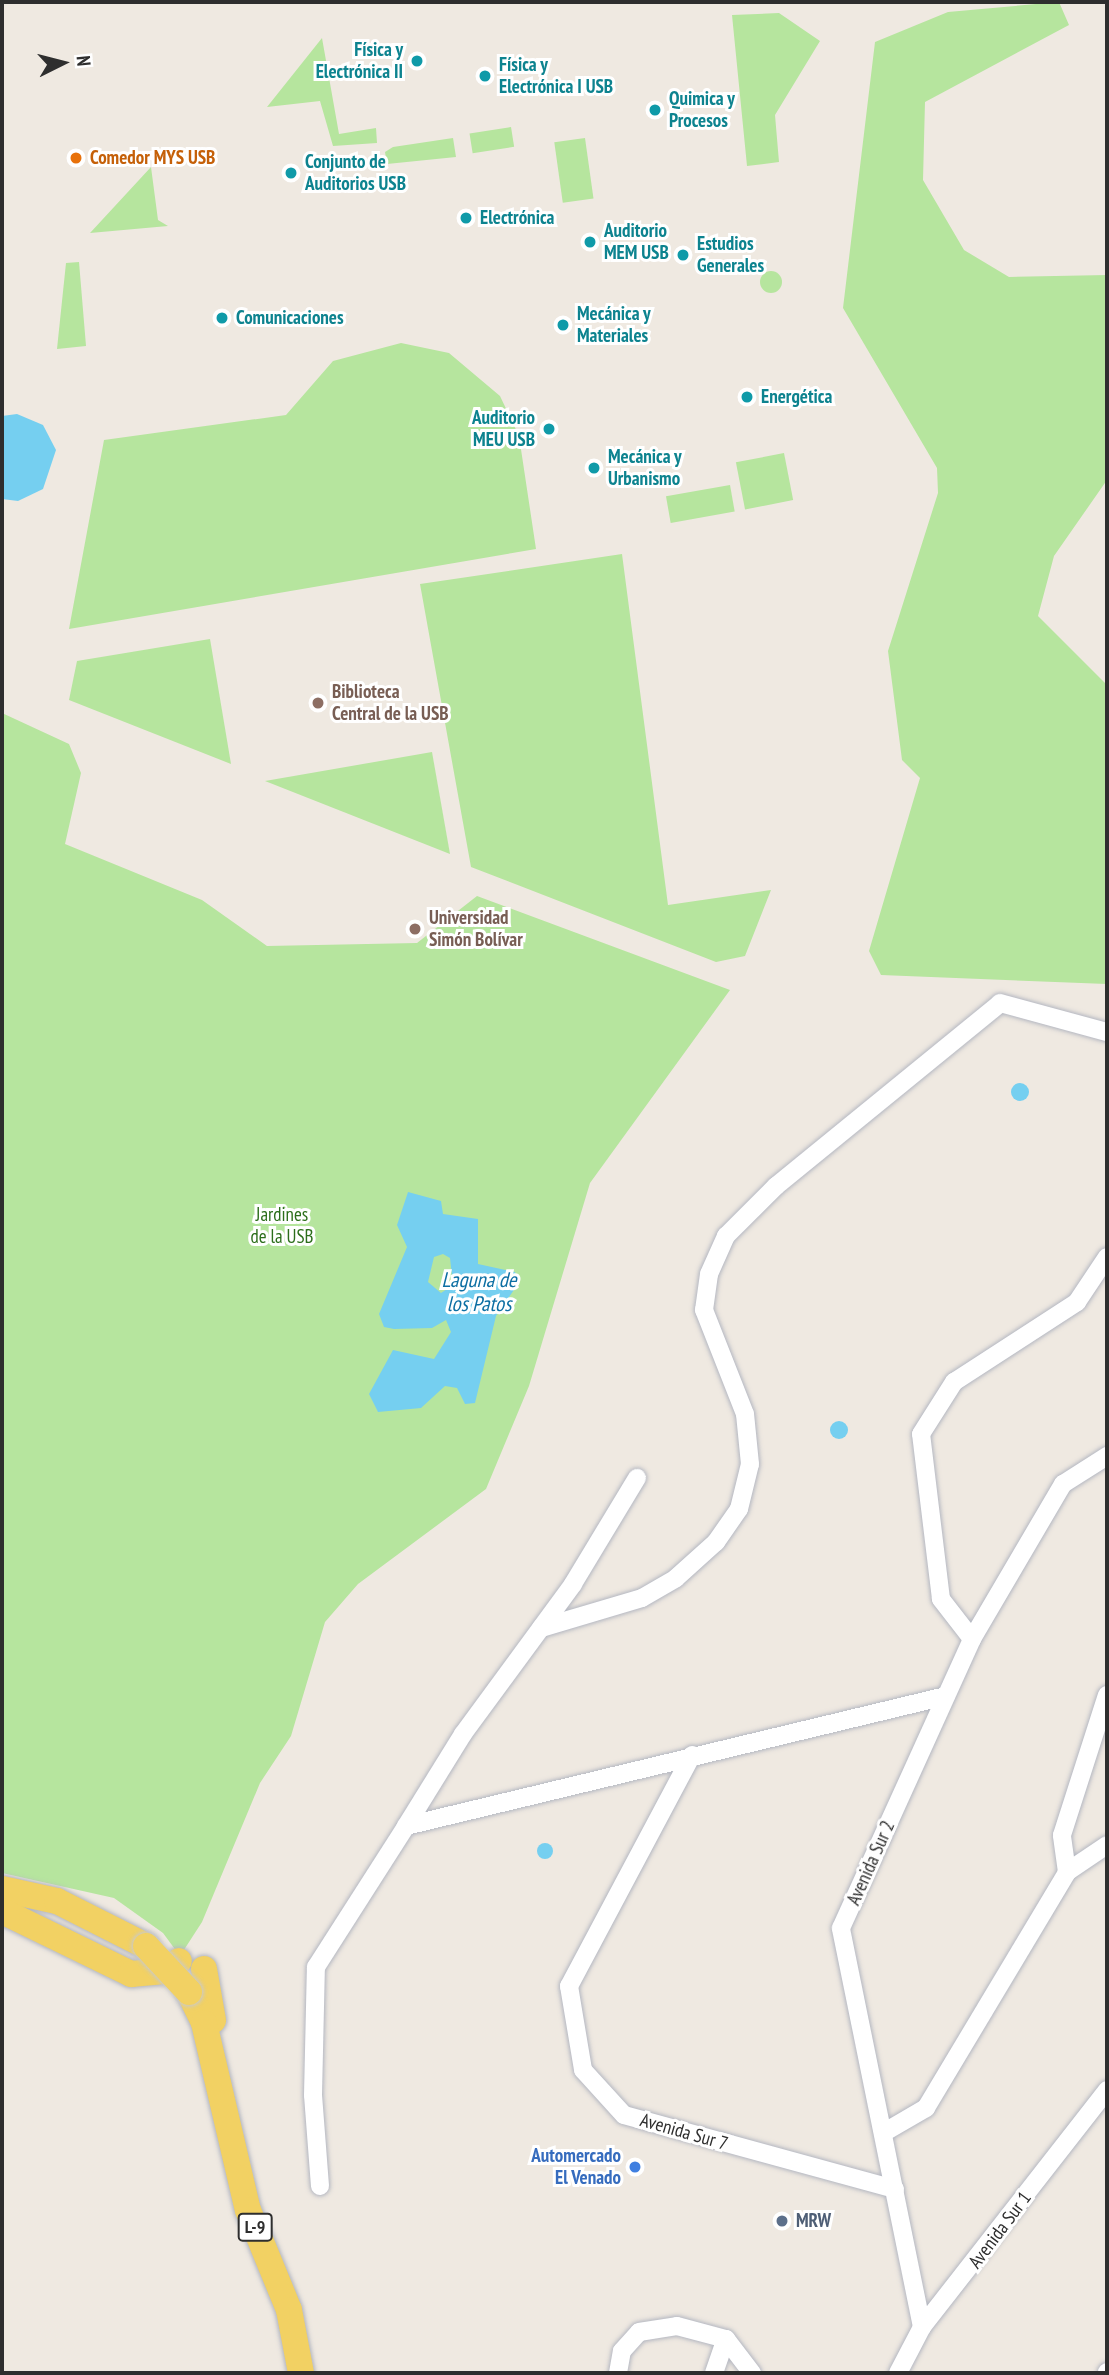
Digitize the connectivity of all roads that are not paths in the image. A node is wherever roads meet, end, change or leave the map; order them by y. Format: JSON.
{"nodes":[{"id":1,"x":1107,"y":1032,"type":"edge"},
{"id":2,"x":1107,"y":1257,"type":"edge"},
{"id":3,"x":1107,"y":1456,"type":"edge"},
{"id":4,"x":637,"y":1478,"type":"dead end"},
{"id":5,"x":541,"y":1628,"type":"junction"},
{"id":6,"x":972,"y":1639,"type":"junction"},
{"id":7,"x":1107,"y":1695,"type":"edge"},
{"id":8,"x":946,"y":1696,"type":"junction"},
{"id":9,"x":692,"y":1755,"type":"junction"},
{"id":10,"x":406,"y":1826,"type":"junction"},
{"id":11,"x":1107,"y":1845,"type":"edge"},
{"id":12,"x":1068,"y":1872,"type":"junction"},
{"id":13,"x":2,"y":1889,"type":"edge"},
{"id":14,"x":2,"y":1911,"type":"edge"},
{"id":15,"x":217,"y":2078,"type":"junction"},
{"id":16,"x":1107,"y":2090,"type":"edge"},
{"id":17,"x":883,"y":2133,"type":"junction"},
{"id":18,"x":320,"y":2186,"type":"dead end"},
{"id":19,"x":895,"y":2189,"type":"junction"},
{"id":20,"x":922,"y":2328,"type":"junction"},
{"id":21,"x":726,"y":2339,"type":"junction"},
{"id":22,"x":301,"y":2373,"type":"edge"},
{"id":23,"x":618,"y":2373,"type":"edge"},
{"id":24,"x":714,"y":2373,"type":"edge"},
{"id":25,"x":752,"y":2373,"type":"edge"},
{"id":26,"x":898,"y":2373,"type":"edge"}],
"edges":[{"from":1,"to":5,"type":"street"},
{"from":2,"to":6,"type":"street"},
{"from":3,"to":6,"type":"street","name":"Avenida Sur 2"},
{"from":4,"to":5,"type":"street"},
{"from":5,"to":10,"type":"street"},
{"from":6,"to":8,"type":"street","name":"Avenida Sur 2"},
{"from":7,"to":12,"type":"street"},
{"from":8,"to":9,"type":"street"},
{"from":8,"to":17,"type":"street","name":"Avenida Sur 2"},
{"from":9,"to":10,"type":"street"},
{"from":9,"to":19,"type":"street","name":"Avenida Sur 7"},
{"from":10,"to":18,"type":"street"},
{"from":11,"to":12,"type":"street"},
{"from":12,"to":17,"type":"street"},
{"from":13,"to":15,"type":"main road","number":"L-9","bridge":true},
{"from":14,"to":15,"type":"main road"},
{"from":15,"to":22,"type":"main road","number":"L-9"},
{"from":16,"to":20,"type":"street","name":"Avenida Sur 1"},
{"from":17,"to":19,"type":"street","name":"Avenida Sur 2"},
{"from":19,"to":20,"type":"street","name":"Avenida Sur 2"},
{"from":20,"to":26,"type":"street","name":"Avenida Sur 1"},
{"from":21,"to":23,"type":"street"},
{"from":21,"to":24,"type":"street"},
{"from":21,"to":25,"type":"street"}]}
